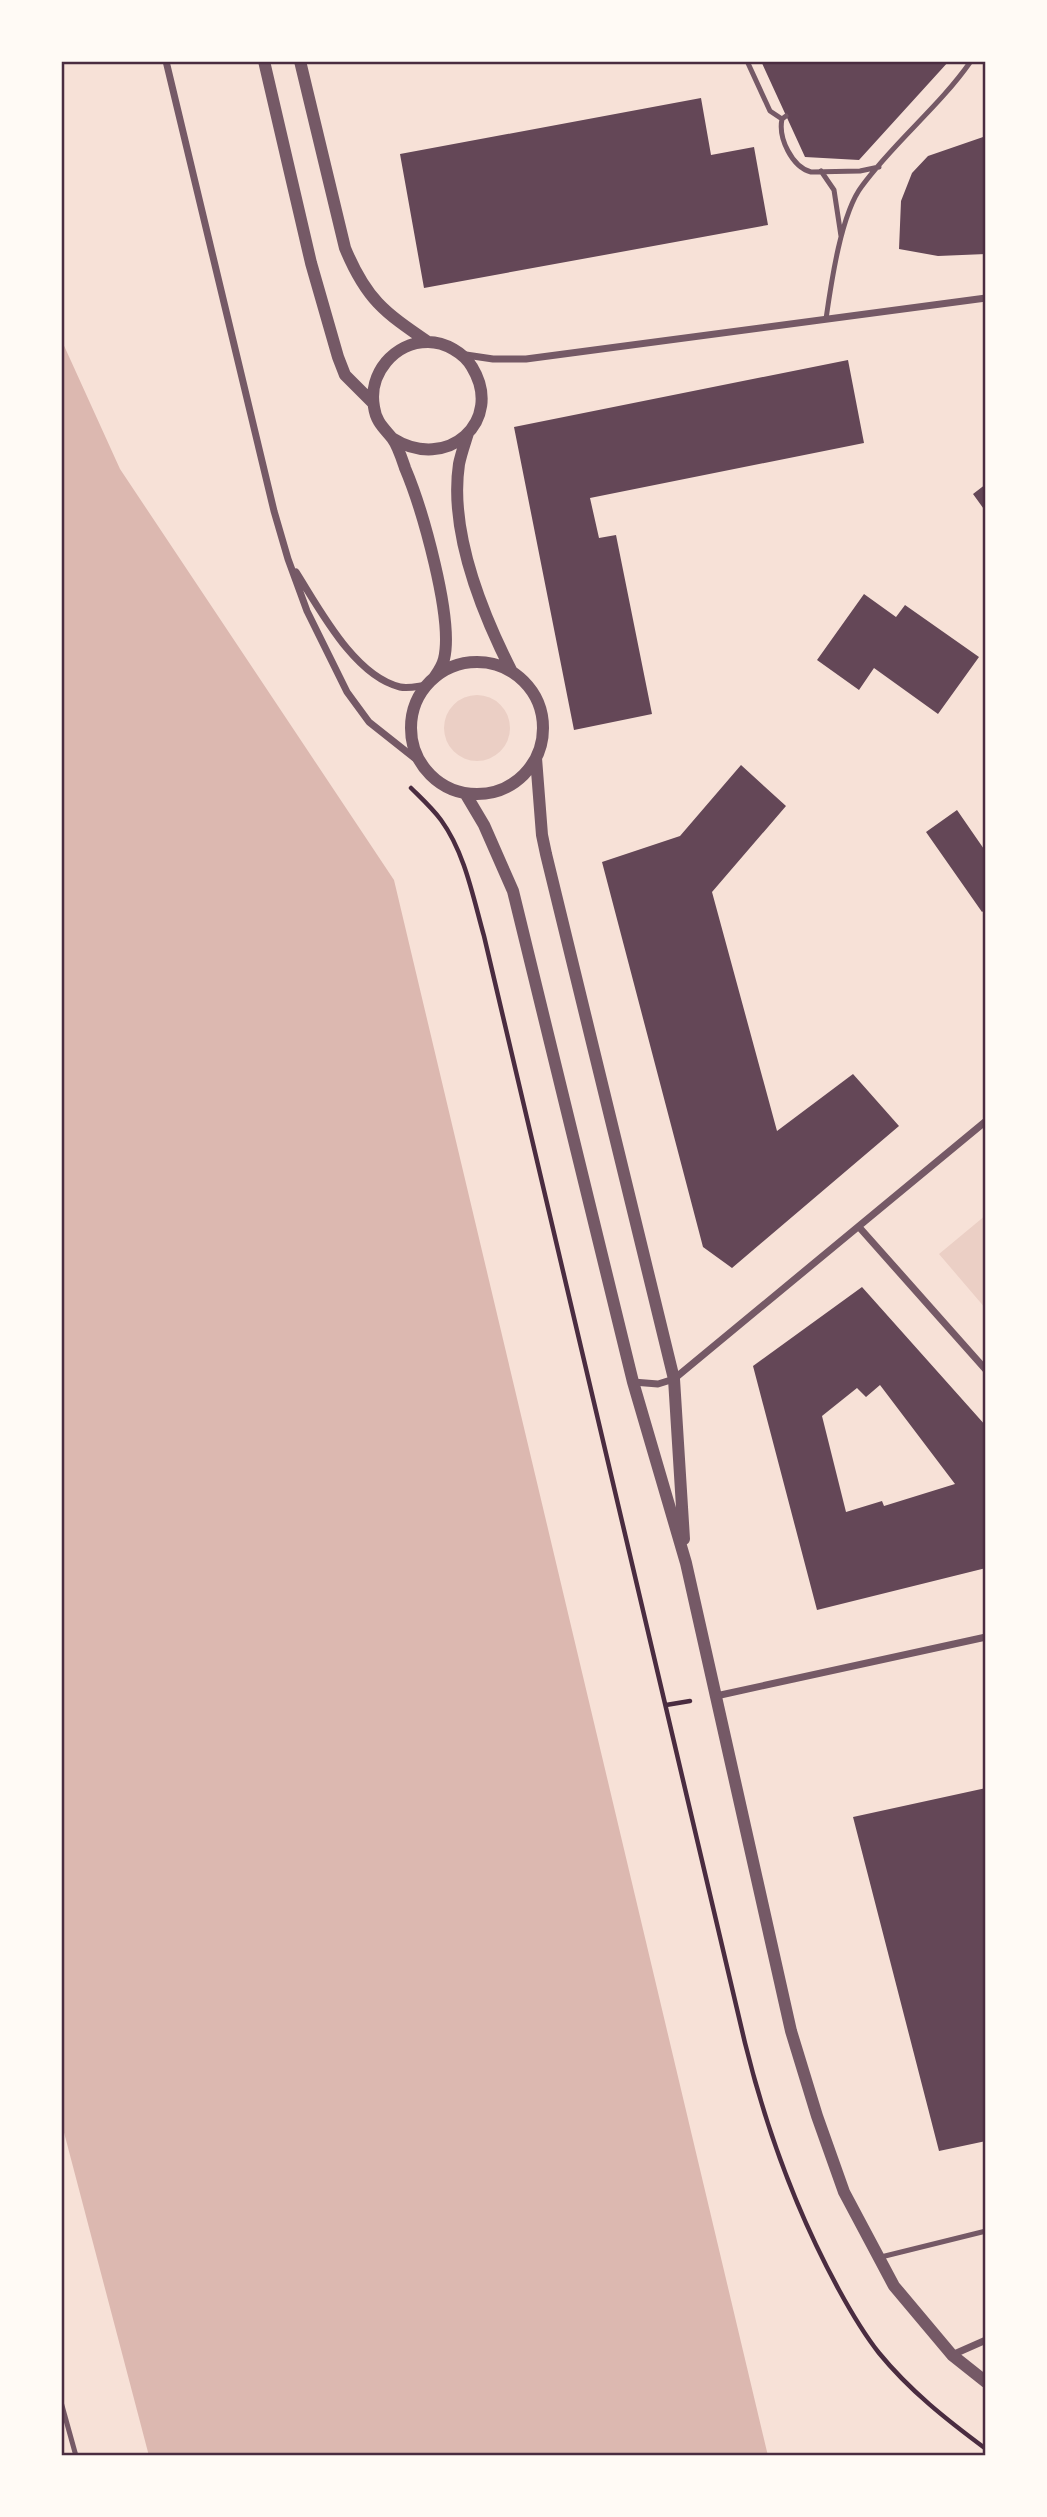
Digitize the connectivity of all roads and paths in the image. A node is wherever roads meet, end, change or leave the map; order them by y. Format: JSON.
{"nodes":[{"id":1,"x":166,"y":61,"type":"edge"},
{"id":2,"x":264,"y":61,"type":"edge"},
{"id":3,"x":300,"y":61,"type":"edge"},
{"id":4,"x":747,"y":61,"type":"edge"},
{"id":5,"x":971,"y":61,"type":"edge"},
{"id":6,"x":879,"y":167,"type":"junction"},
{"id":7,"x":821,"y":172,"type":"junction"},
{"id":8,"x":841,"y":239,"type":"junction"},
{"id":9,"x":986,"y":298,"type":"edge"},
{"id":10,"x":826,"y":319,"type":"junction"},
{"id":11,"x":428,"y":342,"type":"junction"},
{"id":12,"x":458,"y":352,"type":"junction"},
{"id":13,"x":373,"y":403,"type":"junction"},
{"id":14,"x":468,"y":433,"type":"junction"},
{"id":15,"x":392,"y":439,"type":"junction"},
{"id":16,"x":288,"y":559,"type":"junction"},
{"id":17,"x":512,"y":672,"type":"junction"},
{"id":18,"x":430,"y":682,"type":"junction"},
{"id":19,"x":536,"y":758,"type":"junction"},
{"id":20,"x":422,"y":764,"type":"junction"},
{"id":21,"x":407,"y":785,"type":"dead end"},
{"id":22,"x":465,"y":793,"type":"junction"},
{"id":23,"x":986,"y":1121,"type":"edge"},
{"id":24,"x":859,"y":1227,"type":"junction"},
{"id":25,"x":986,"y":1370,"type":"edge"},
{"id":26,"x":674,"y":1379,"type":"junction"},
{"id":27,"x":633,"y":1382,"type":"junction"},
{"id":28,"x":686,"y":1563,"type":"junction"},
{"id":29,"x":986,"y":1637,"type":"edge"},
{"id":30,"x":716,"y":1696,"type":"junction"},
{"id":31,"x":986,"y":2231,"type":"edge"},
{"id":32,"x":878,"y":2258,"type":"junction"},
{"id":33,"x":986,"y":2340,"type":"edge"},
{"id":34,"x":952,"y":2355,"type":"junction"},
{"id":35,"x":986,"y":2382,"type":"edge"},
{"id":36,"x":61,"y":2402,"type":"edge"},
{"id":37,"x":986,"y":2449,"type":"edge"},
{"id":38,"x":76,"y":2456,"type":"edge"}],
"edges":[{"from":1,"to":16,"type":"street"},
{"from":2,"to":13,"type":"street"},
{"from":3,"to":11,"type":"street"},
{"from":4,"to":7,"type":"lane"},
{"from":5,"to":6,"type":"lane"},
{"from":6,"to":7,"type":"lane"},
{"from":6,"to":8,"type":"lane"},
{"from":7,"to":8,"type":"lane"},
{"from":8,"to":10,"type":"lane"},
{"from":9,"to":10,"type":"street"},
{"from":10,"to":12,"type":"street"},
{"from":11,"to":12,"type":"street"},
{"from":11,"to":13,"type":"street"},
{"from":12,"to":14,"type":"street"},
{"from":13,"to":15,"type":"street"},
{"from":14,"to":15,"type":"street"},
{"from":14,"to":17,"type":"street"},
{"from":15,"to":18,"type":"street"},
{"from":16,"to":18,"type":"street"},
{"from":16,"to":20,"type":"street"},
{"from":17,"to":18,"type":"street"},
{"from":17,"to":19,"type":"street"},
{"from":18,"to":20,"type":"street"},
{"from":19,"to":22,"type":"street"},
{"from":19,"to":26,"type":"street"},
{"from":20,"to":22,"type":"street"},
{"from":21,"to":37,"type":"path"},
{"from":22,"to":27,"type":"street"},
{"from":23,"to":24,"type":"street"},
{"from":24,"to":25,"type":"street"},
{"from":24,"to":26,"type":"street"},
{"from":26,"to":27,"type":"street"},
{"from":26,"to":28,"type":"street"},
{"from":27,"to":28,"type":"street"},
{"from":28,"to":30,"type":"street"},
{"from":29,"to":30,"type":"street"},
{"from":30,"to":32,"type":"street"},
{"from":31,"to":32,"type":"lane"},
{"from":32,"to":34,"type":"street"},
{"from":33,"to":34,"type":"street"},
{"from":34,"to":35,"type":"street"},
{"from":36,"to":38,"type":"lane"}]}
